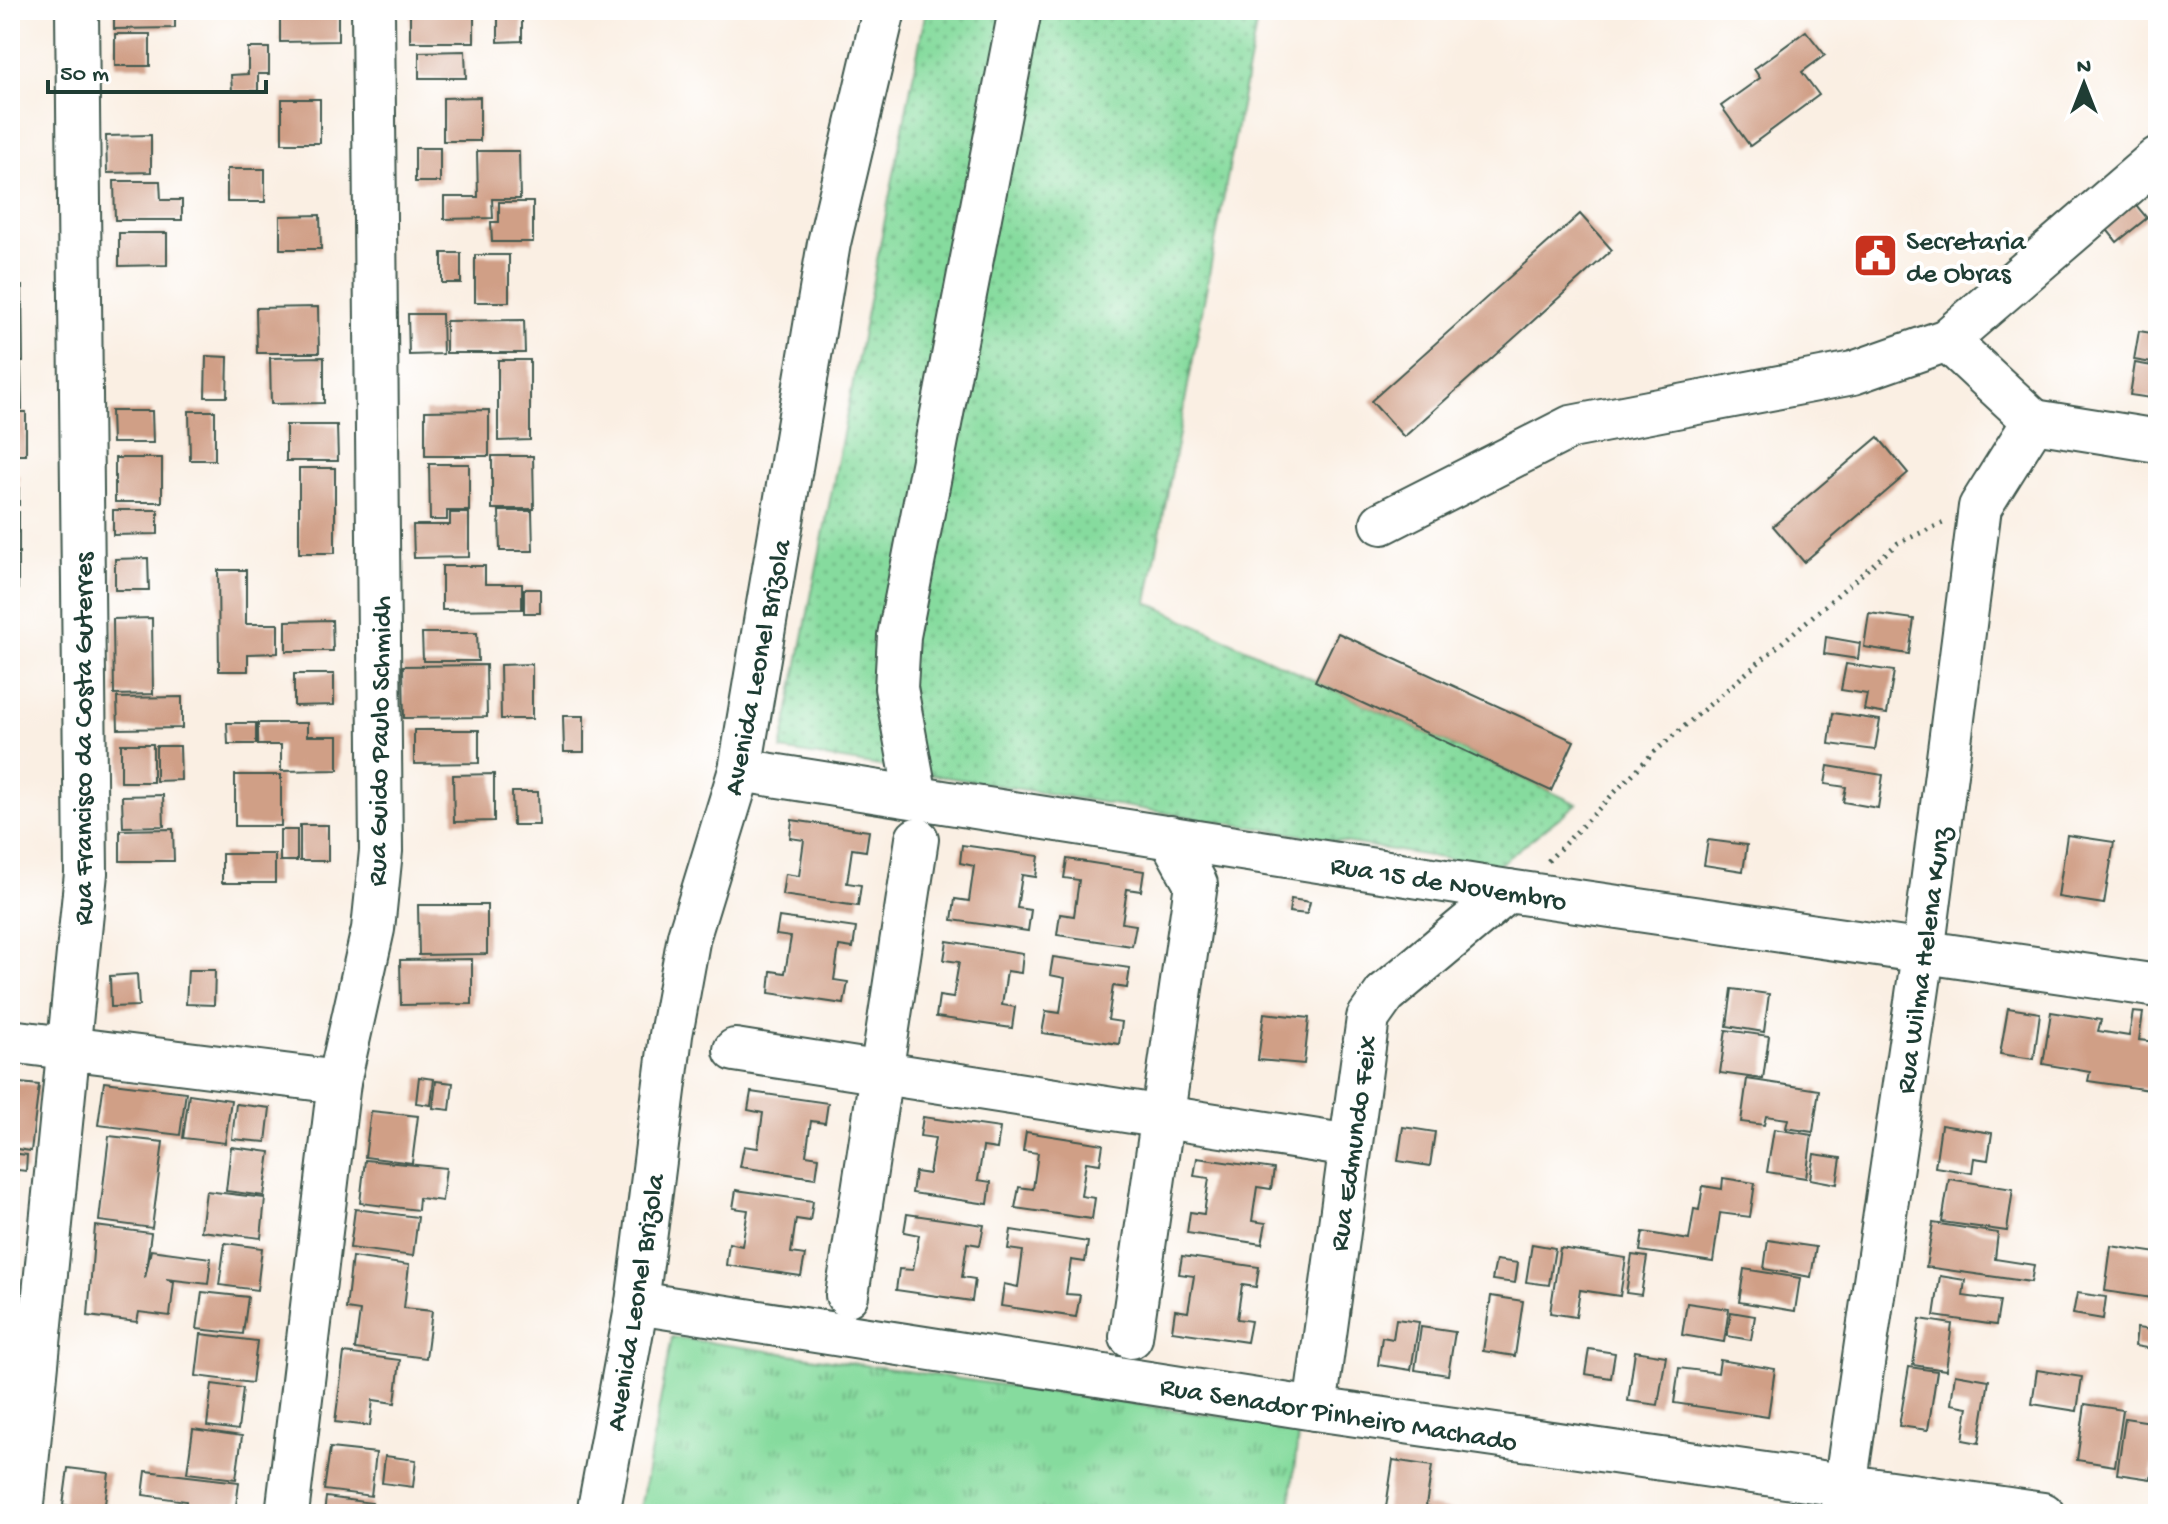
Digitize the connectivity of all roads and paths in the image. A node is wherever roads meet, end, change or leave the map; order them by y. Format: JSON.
{"nodes":[{"id":1,"x":77,"y":10,"type":"edge"},
{"id":2,"x":373,"y":10,"type":"edge"},
{"id":3,"x":884,"y":10,"type":"edge"},
{"id":4,"x":1020,"y":10,"type":"edge"},
{"id":5,"x":2158,"y":158,"type":"edge"},
{"id":6,"x":1947,"y":340,"type":"junction"},
{"id":7,"x":2034,"y":421,"type":"junction"},
{"id":8,"x":2158,"y":441,"type":"edge"},
{"id":9,"x":1980,"y":507,"type":"junction"},
{"id":10,"x":1382,"y":523,"type":"dead end"},
{"id":11,"x":740,"y":770,"type":"junction"},
{"id":12,"x":916,"y":797,"type":"junction"},
{"id":13,"x":1170,"y":837,"type":"junction"},
{"id":14,"x":917,"y":839,"type":"dead end"},
{"id":15,"x":1526,"y":894,"type":"junction"},
{"id":16,"x":1923,"y":954,"type":"junction"},
{"id":17,"x":2158,"y":986,"type":"edge"},
{"id":18,"x":10,"y":1041,"type":"edge"},
{"id":19,"x":69,"y":1048,"type":"junction"},
{"id":20,"x":735,"y":1050,"type":"dead end"},
{"id":21,"x":881,"y":1073,"type":"junction"},
{"id":22,"x":339,"y":1082,"type":"junction"},
{"id":23,"x":1161,"y":1118,"type":"junction"},
{"id":24,"x":1350,"y":1146,"type":"junction"},
{"id":25,"x":847,"y":1295,"type":"dead end"},
{"id":26,"x":637,"y":1303,"type":"junction"},
{"id":27,"x":1131,"y":1337,"type":"dead end"},
{"id":28,"x":1315,"y":1409,"type":"junction"},
{"id":29,"x":1843,"y":1501,"type":"edge"},
{"id":30,"x":22,"y":1514,"type":"edge"},
{"id":31,"x":287,"y":1514,"type":"edge"},
{"id":32,"x":598,"y":1514,"type":"edge"},
{"id":33,"x":2043,"y":1514,"type":"edge"}],
"edges":[{"from":1,"to":19,"type":"street","name":"Rua Francisco da Costa Guterres"},
{"from":2,"to":22,"type":"street","name":"Rua Guido Paulo Schmidh"},
{"from":3,"to":11,"type":"street","name":"Avenida Leonel Brizola"},
{"from":4,"to":12,"type":"street"},
{"from":5,"to":6,"type":"street"},
{"from":6,"to":7,"type":"street"},
{"from":6,"to":10,"type":"street"},
{"from":7,"to":8,"type":"street"},
{"from":7,"to":9,"type":"street","name":"Rua Wilma Helena Kunz"},
{"from":9,"to":15,"type":"path"},
{"from":9,"to":16,"type":"street","name":"Rua Wilma Helena Kunz"},
{"from":11,"to":12,"type":"street","name":"Rua 15 de Novembro"},
{"from":11,"to":26,"type":"street","name":"Avenida Leonel Brizola"},
{"from":12,"to":13,"type":"street","name":"Rua 15 de Novembro"},
{"from":13,"to":15,"type":"street","name":"Rua 15 de Novembro"},
{"from":13,"to":23,"type":"street"},
{"from":14,"to":21,"type":"street"},
{"from":15,"to":16,"type":"street","name":"Rua 15 de Novembro"},
{"from":15,"to":24,"type":"street","name":"Rua Edmundo Feix"},
{"from":16,"to":17,"type":"street","name":"Rua 15 de Novembro"},
{"from":16,"to":29,"type":"street","name":"Rua Wilma Helena Kunz"},
{"from":18,"to":19,"type":"street"},
{"from":19,"to":22,"type":"street"},
{"from":19,"to":30,"type":"street","name":"Rua Francisco da Costa Guterres"},
{"from":20,"to":21,"type":"street"},
{"from":21,"to":23,"type":"street"},
{"from":21,"to":25,"type":"street"},
{"from":22,"to":31,"type":"street","name":"Rua Guido Paulo Schmidh"},
{"from":23,"to":24,"type":"street"},
{"from":23,"to":27,"type":"street"},
{"from":24,"to":28,"type":"street","name":"Rua Edmundo Feix"},
{"from":26,"to":28,"type":"street","name":"Rua Senador Pinheiro Machado"},
{"from":26,"to":32,"type":"street","name":"Avenida Leonel Brizola"},
{"from":28,"to":29,"type":"street","name":"Rua Senador Pinheiro Machado"},
{"from":29,"to":33,"type":"street","name":"Rua Senador Pinheiro Machado"}]}
